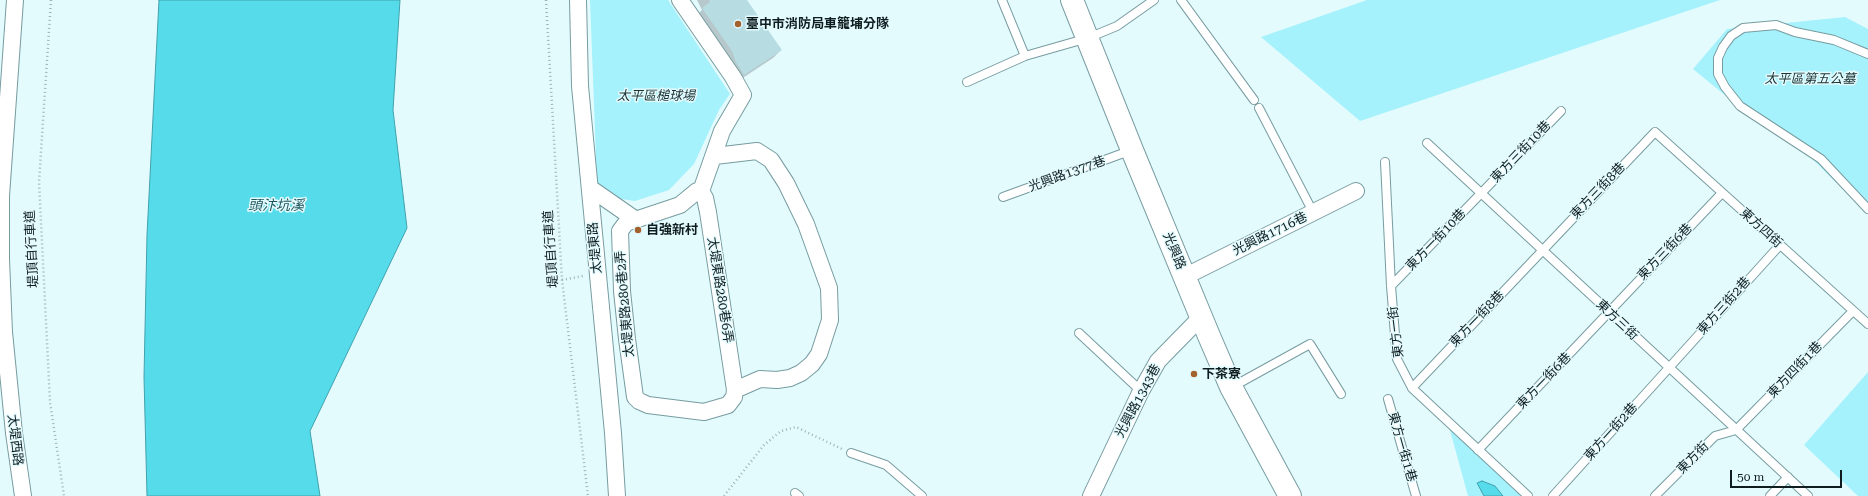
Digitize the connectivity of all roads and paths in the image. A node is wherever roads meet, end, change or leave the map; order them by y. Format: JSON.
{"nodes":[{"id":1,"x":15,"y":0,"type":"edge"},
{"id":2,"x":50,"y":0,"type":"edge"},
{"id":3,"x":546,"y":0,"type":"edge"},
{"id":4,"x":578,"y":0,"type":"edge"},
{"id":5,"x":680,"y":0,"type":"edge"},
{"id":6,"x":1002,"y":0,"type":"edge"},
{"id":7,"x":1072,"y":0,"type":"edge"},
{"id":8,"x":1154,"y":0,"type":"edge"},
{"id":9,"x":1181,"y":0,"type":"edge"},
{"id":10,"x":1088,"y":38,"type":"junction"},
{"id":11,"x":1868,"y":54,"type":"edge"},
{"id":12,"x":1025,"y":56,"type":"junction"},
{"id":13,"x":967,"y":82,"type":"dead end"},
{"id":14,"x":1254,"y":100,"type":"dead end"},
{"id":15,"x":1259,"y":108,"type":"dead end"},
{"id":16,"x":1561,"y":111,"type":"dead end"},
{"id":17,"x":1654,"y":132,"type":"joint"},
{"id":18,"x":1427,"y":143,"type":"dead end"},
{"id":19,"x":1132,"y":150,"type":"junction"},
{"id":20,"x":715,"y":156,"type":"junction"},
{"id":21,"x":1384,"y":162,"type":"dead end"},
{"id":22,"x":701,"y":191,"type":"junction"},
{"id":23,"x":1356,"y":191,"type":"dead end"},
{"id":24,"x":595,"y":192,"type":"junction"},
{"id":25,"x":1481,"y":193,"type":"junction"},
{"id":26,"x":1722,"y":193,"type":"junction"},
{"id":27,"x":1003,"y":197,"type":"dead end"},
{"id":28,"x":1868,"y":209,"type":"edge"},
{"id":29,"x":1313,"y":212,"type":"junction"},
{"id":30,"x":636,"y":220,"type":"junction"},
{"id":31,"x":1780,"y":245,"type":"junction"},
{"id":32,"x":1542,"y":250,"type":"junction"},
{"id":33,"x":597,"y":274,"type":"junction"},
{"id":34,"x":1184,"y":277,"type":"junction"},
{"id":35,"x":562,"y":280,"type":"junction"},
{"id":36,"x":1391,"y":286,"type":"junction"},
{"id":37,"x":1853,"y":311,"type":"junction"},
{"id":38,"x":1609,"y":312,"type":"junction"},
{"id":39,"x":1201,"y":317,"type":"junction"},
{"id":40,"x":1868,"y":324,"type":"edge"},
{"id":41,"x":1079,"y":333,"type":"dead end"},
{"id":42,"x":1669,"y":368,"type":"junction"},
{"id":43,"x":1231,"y":387,"type":"junction"},
{"id":44,"x":1412,"y":388,"type":"junction"},
{"id":45,"x":735,"y":390,"type":"junction"},
{"id":46,"x":1140,"y":391,"type":"junction"},
{"id":47,"x":1341,"y":394,"type":"dead end"},
{"id":48,"x":1388,"y":399,"type":"dead end"},
{"id":49,"x":1736,"y":430,"type":"junction"},
{"id":50,"x":1478,"y":450,"type":"junction"},
{"id":51,"x":851,"y":454,"type":"joint"},
{"id":52,"x":1788,"y":477,"type":"junction"},
{"id":53,"x":23,"y":496,"type":"edge"},
{"id":54,"x":64,"y":496,"type":"edge"},
{"id":55,"x":588,"y":496,"type":"edge"},
{"id":56,"x":617,"y":496,"type":"edge"},
{"id":57,"x":724,"y":496,"type":"edge"},
{"id":58,"x":922,"y":496,"type":"edge"},
{"id":59,"x":1090,"y":496,"type":"edge"},
{"id":60,"x":1290,"y":496,"type":"edge"},
{"id":61,"x":1416,"y":496,"type":"edge"},
{"id":62,"x":1528,"y":496,"type":"edge"},
{"id":63,"x":1554,"y":496,"type":"edge"},
{"id":64,"x":1655,"y":496,"type":"edge"},
{"id":65,"x":1770,"y":496,"type":"edge"},
{"id":66,"x":1808,"y":496,"type":"edge"}],
"edges":[{"from":1,"to":53,"type":"street","name":"太堤西路"},
{"from":2,"to":54,"type":"path","name":"堤頂自行車道"},
{"from":3,"to":35,"type":"path","name":"堤頂自行車道"},
{"from":4,"to":24,"type":"street","name":"太堤東路"},
{"from":5,"to":20,"type":"street"},
{"from":6,"to":12,"type":"lane"},
{"from":7,"to":10,"type":"main road","name":"光興路"},
{"from":8,"to":10,"type":"lane"},
{"from":9,"to":14,"type":"lane"},
{"from":10,"to":12,"type":"lane"},
{"from":10,"to":19,"type":"main road","name":"光興路"},
{"from":11,"to":28,"type":"lane"},
{"from":12,"to":13,"type":"lane"},
{"from":15,"to":29,"type":"lane"},
{"from":16,"to":25,"type":"lane","name":"東方三街10巷"},
{"from":17,"to":26,"type":"lane","name":"東方四街"},
{"from":17,"to":32,"type":"lane","name":"東方三街8巷"},
{"from":18,"to":25,"type":"lane","name":"東方三街"},
{"from":19,"to":27,"type":"lane","name":"光興路1377巷"},
{"from":19,"to":34,"type":"main road","name":"光興路"},
{"from":20,"to":22,"type":"street"},
{"from":20,"to":45,"type":"street"},
{"from":21,"to":36,"type":"lane","name":"東方一街"},
{"from":22,"to":30,"type":"street","name":"太堤東路280巷2弄"},
{"from":22,"to":45,"type":"street","name":"太堤東路280巷6弄"},
{"from":23,"to":29,"type":"street","name":"光興路1716巷"},
{"from":24,"to":30,"type":"street"},
{"from":24,"to":33,"type":"street","name":"太堤東路"},
{"from":25,"to":32,"type":"lane","name":"東方三街"},
{"from":25,"to":36,"type":"lane","name":"東方一街10巷"},
{"from":26,"to":31,"type":"lane","name":"東方四街"},
{"from":26,"to":38,"type":"lane","name":"東方三街6巷"},
{"from":29,"to":34,"type":"street","name":"光興路1716巷"},
{"from":30,"to":45,"type":"street","name":"太堤東路280巷2弄"},
{"from":31,"to":37,"type":"lane","name":"東方四街"},
{"from":31,"to":42,"type":"lane","name":"東方三街2巷"},
{"from":32,"to":38,"type":"lane","name":"東方三街"},
{"from":32,"to":44,"type":"lane","name":"東方一街8巷"},
{"from":33,"to":35,"type":"path"},
{"from":33,"to":56,"type":"street","name":"太堤東路"},
{"from":34,"to":39,"type":"main road","name":"光興路"},
{"from":35,"to":55,"type":"path","name":"堤頂自行車道"},
{"from":36,"to":44,"type":"lane","name":"東方一街"},
{"from":37,"to":40,"type":"lane","name":"東方四街"},
{"from":37,"to":49,"type":"lane","name":"東方四街1巷"},
{"from":38,"to":42,"type":"lane","name":"東方三街"},
{"from":38,"to":50,"type":"lane","name":"東方一街6巷"},
{"from":39,"to":43,"type":"main road","name":"光興路"},
{"from":39,"to":46,"type":"street","name":"光興路1343巷"},
{"from":41,"to":46,"type":"lane"},
{"from":42,"to":49,"type":"lane","name":"東方三街"},
{"from":42,"to":63,"type":"lane","name":"東方一街2巷"},
{"from":43,"to":47,"type":"lane"},
{"from":43,"to":60,"type":"main road","name":"光興路"},
{"from":44,"to":50,"type":"lane","name":"東方一街"},
{"from":46,"to":59,"type":"street","name":"光興路1343巷"},
{"from":48,"to":61,"type":"lane","name":"東方一街1巷"},
{"from":49,"to":52,"type":"lane","name":"東方三街"},
{"from":49,"to":64,"type":"lane","name":"東方街"},
{"from":50,"to":62,"type":"lane","name":"東方一街"},
{"from":51,"to":57,"type":"path"},
{"from":51,"to":58,"type":"lane"},
{"from":52,"to":65,"type":"lane"},
{"from":52,"to":66,"type":"lane","name":"東方三街"}]}
